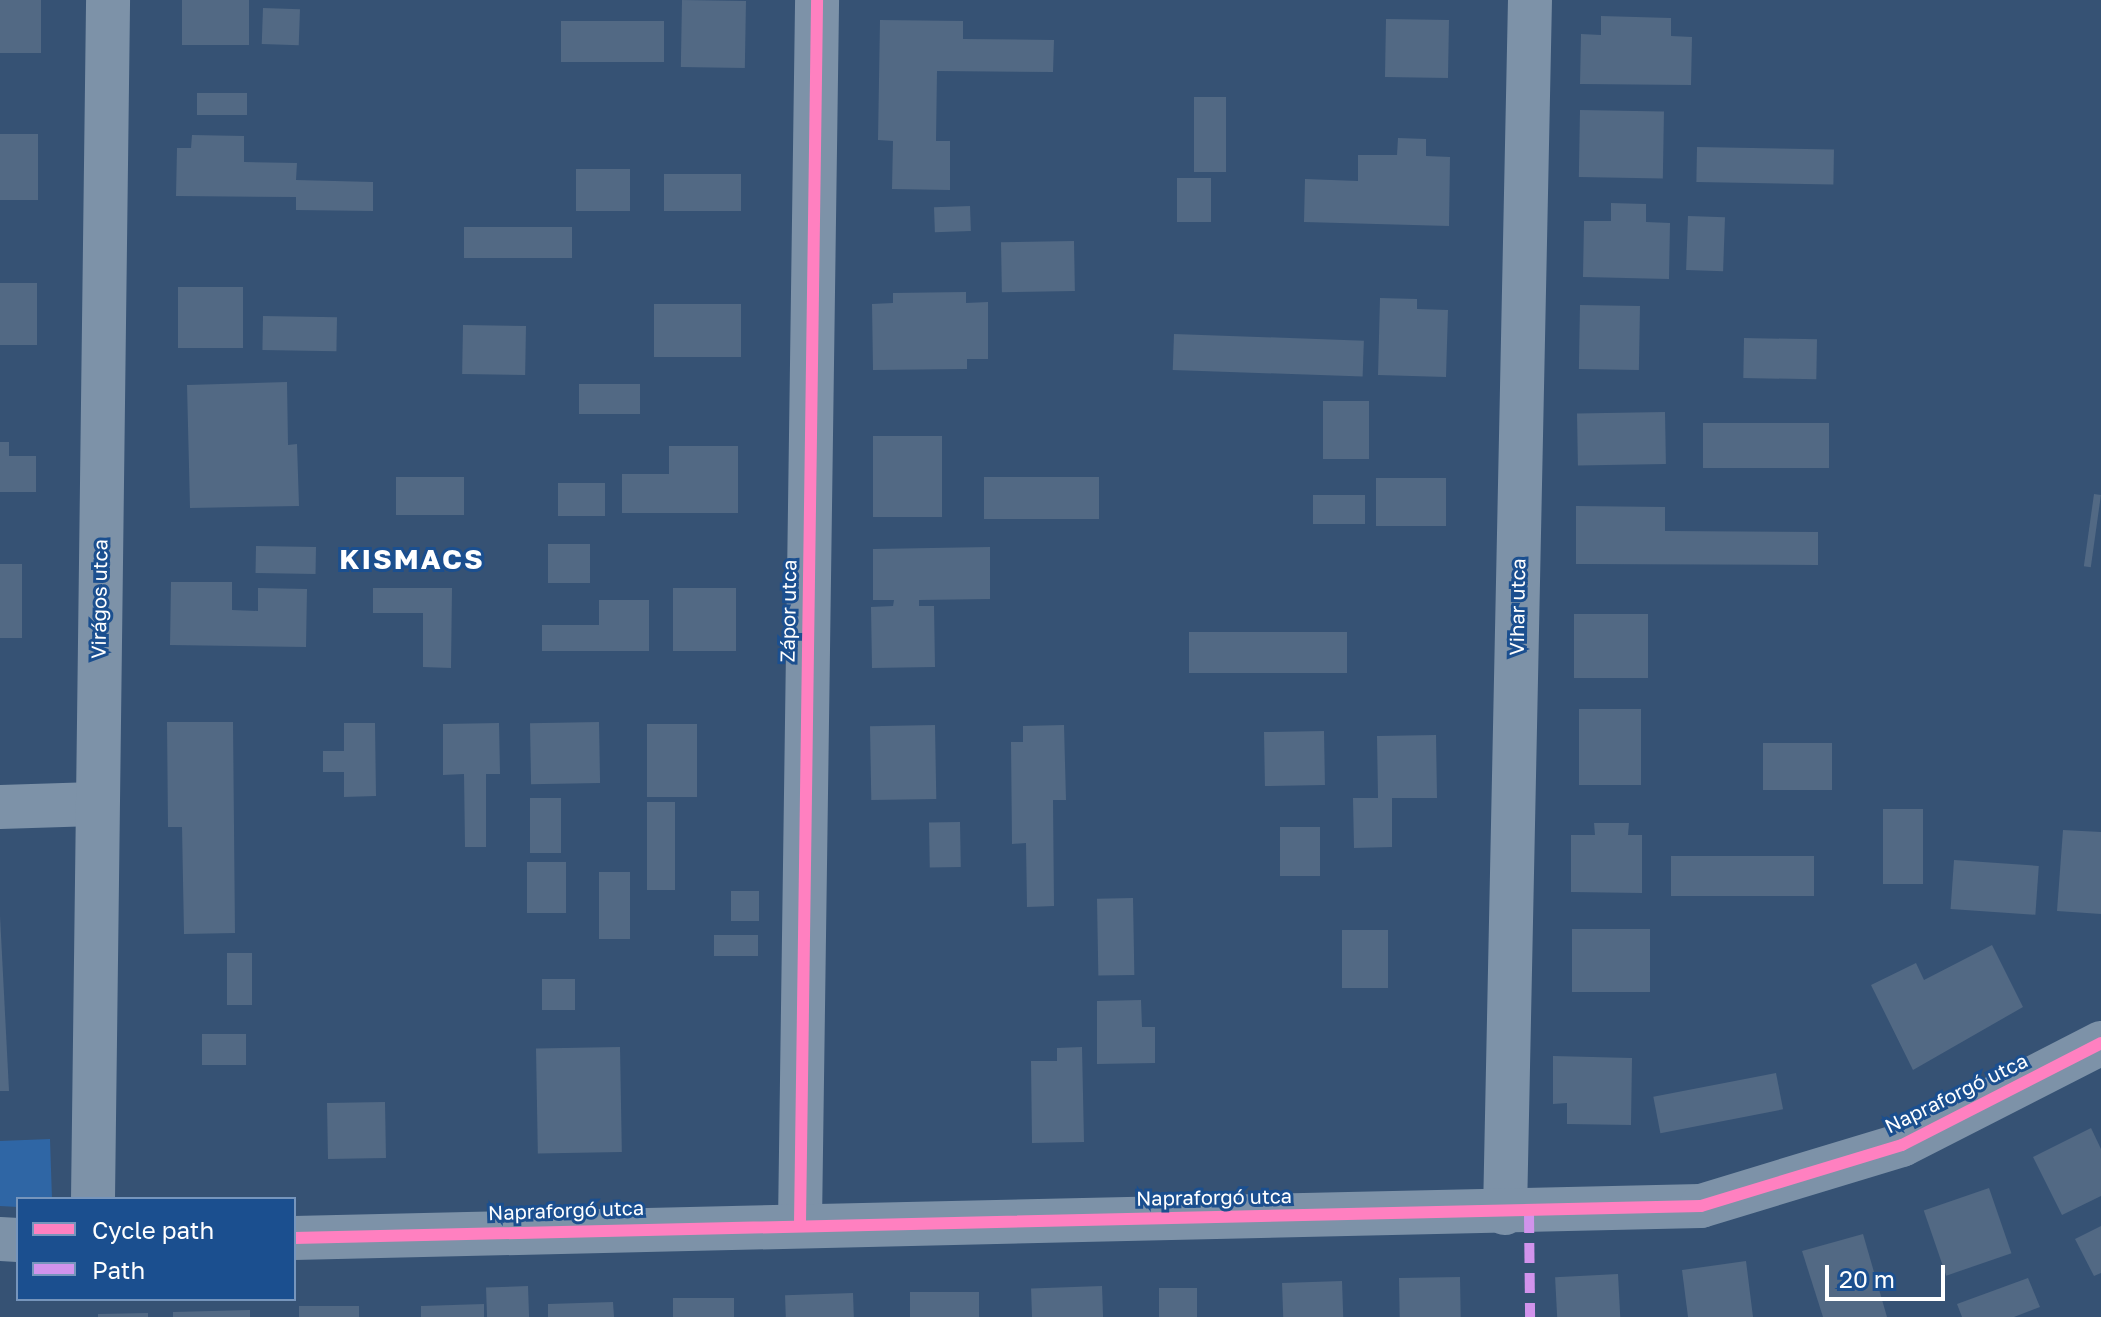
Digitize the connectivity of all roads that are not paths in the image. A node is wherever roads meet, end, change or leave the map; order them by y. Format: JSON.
{"nodes":[{"id":1,"x":108,"y":0,"type":"edge"},
{"id":2,"x":817,"y":0,"type":"edge"},
{"id":3,"x":1530,"y":0,"type":"edge"},
{"id":4,"x":95,"y":804,"type":"junction"},
{"id":5,"x":0,"y":807,"type":"edge"},
{"id":6,"x":2101,"y":1043,"type":"edge"},
{"id":7,"x":93,"y":1197,"type":"edge"},
{"id":8,"x":1505,"y":1213,"type":"junction"},
{"id":9,"x":800,"y":1223,"type":"junction"},
{"id":10,"x":296,"y":1238,"type":"edge"}],
"edges":[{"from":1,"to":4,"type":"street","name":"Virágos utca"},
{"from":2,"to":9,"type":"street","name":"Zápor utca"},
{"from":3,"to":8,"type":"street","name":"Vihar utca"},
{"from":4,"to":5,"type":"street"},
{"from":4,"to":7,"type":"street","name":"Virágos utca"},
{"from":6,"to":8,"type":"street","name":"Napraforgó utca"},
{"from":8,"to":9,"type":"street","name":"Napraforgó utca"},
{"from":9,"to":10,"type":"street","name":"Napraforgó utca"}]}
